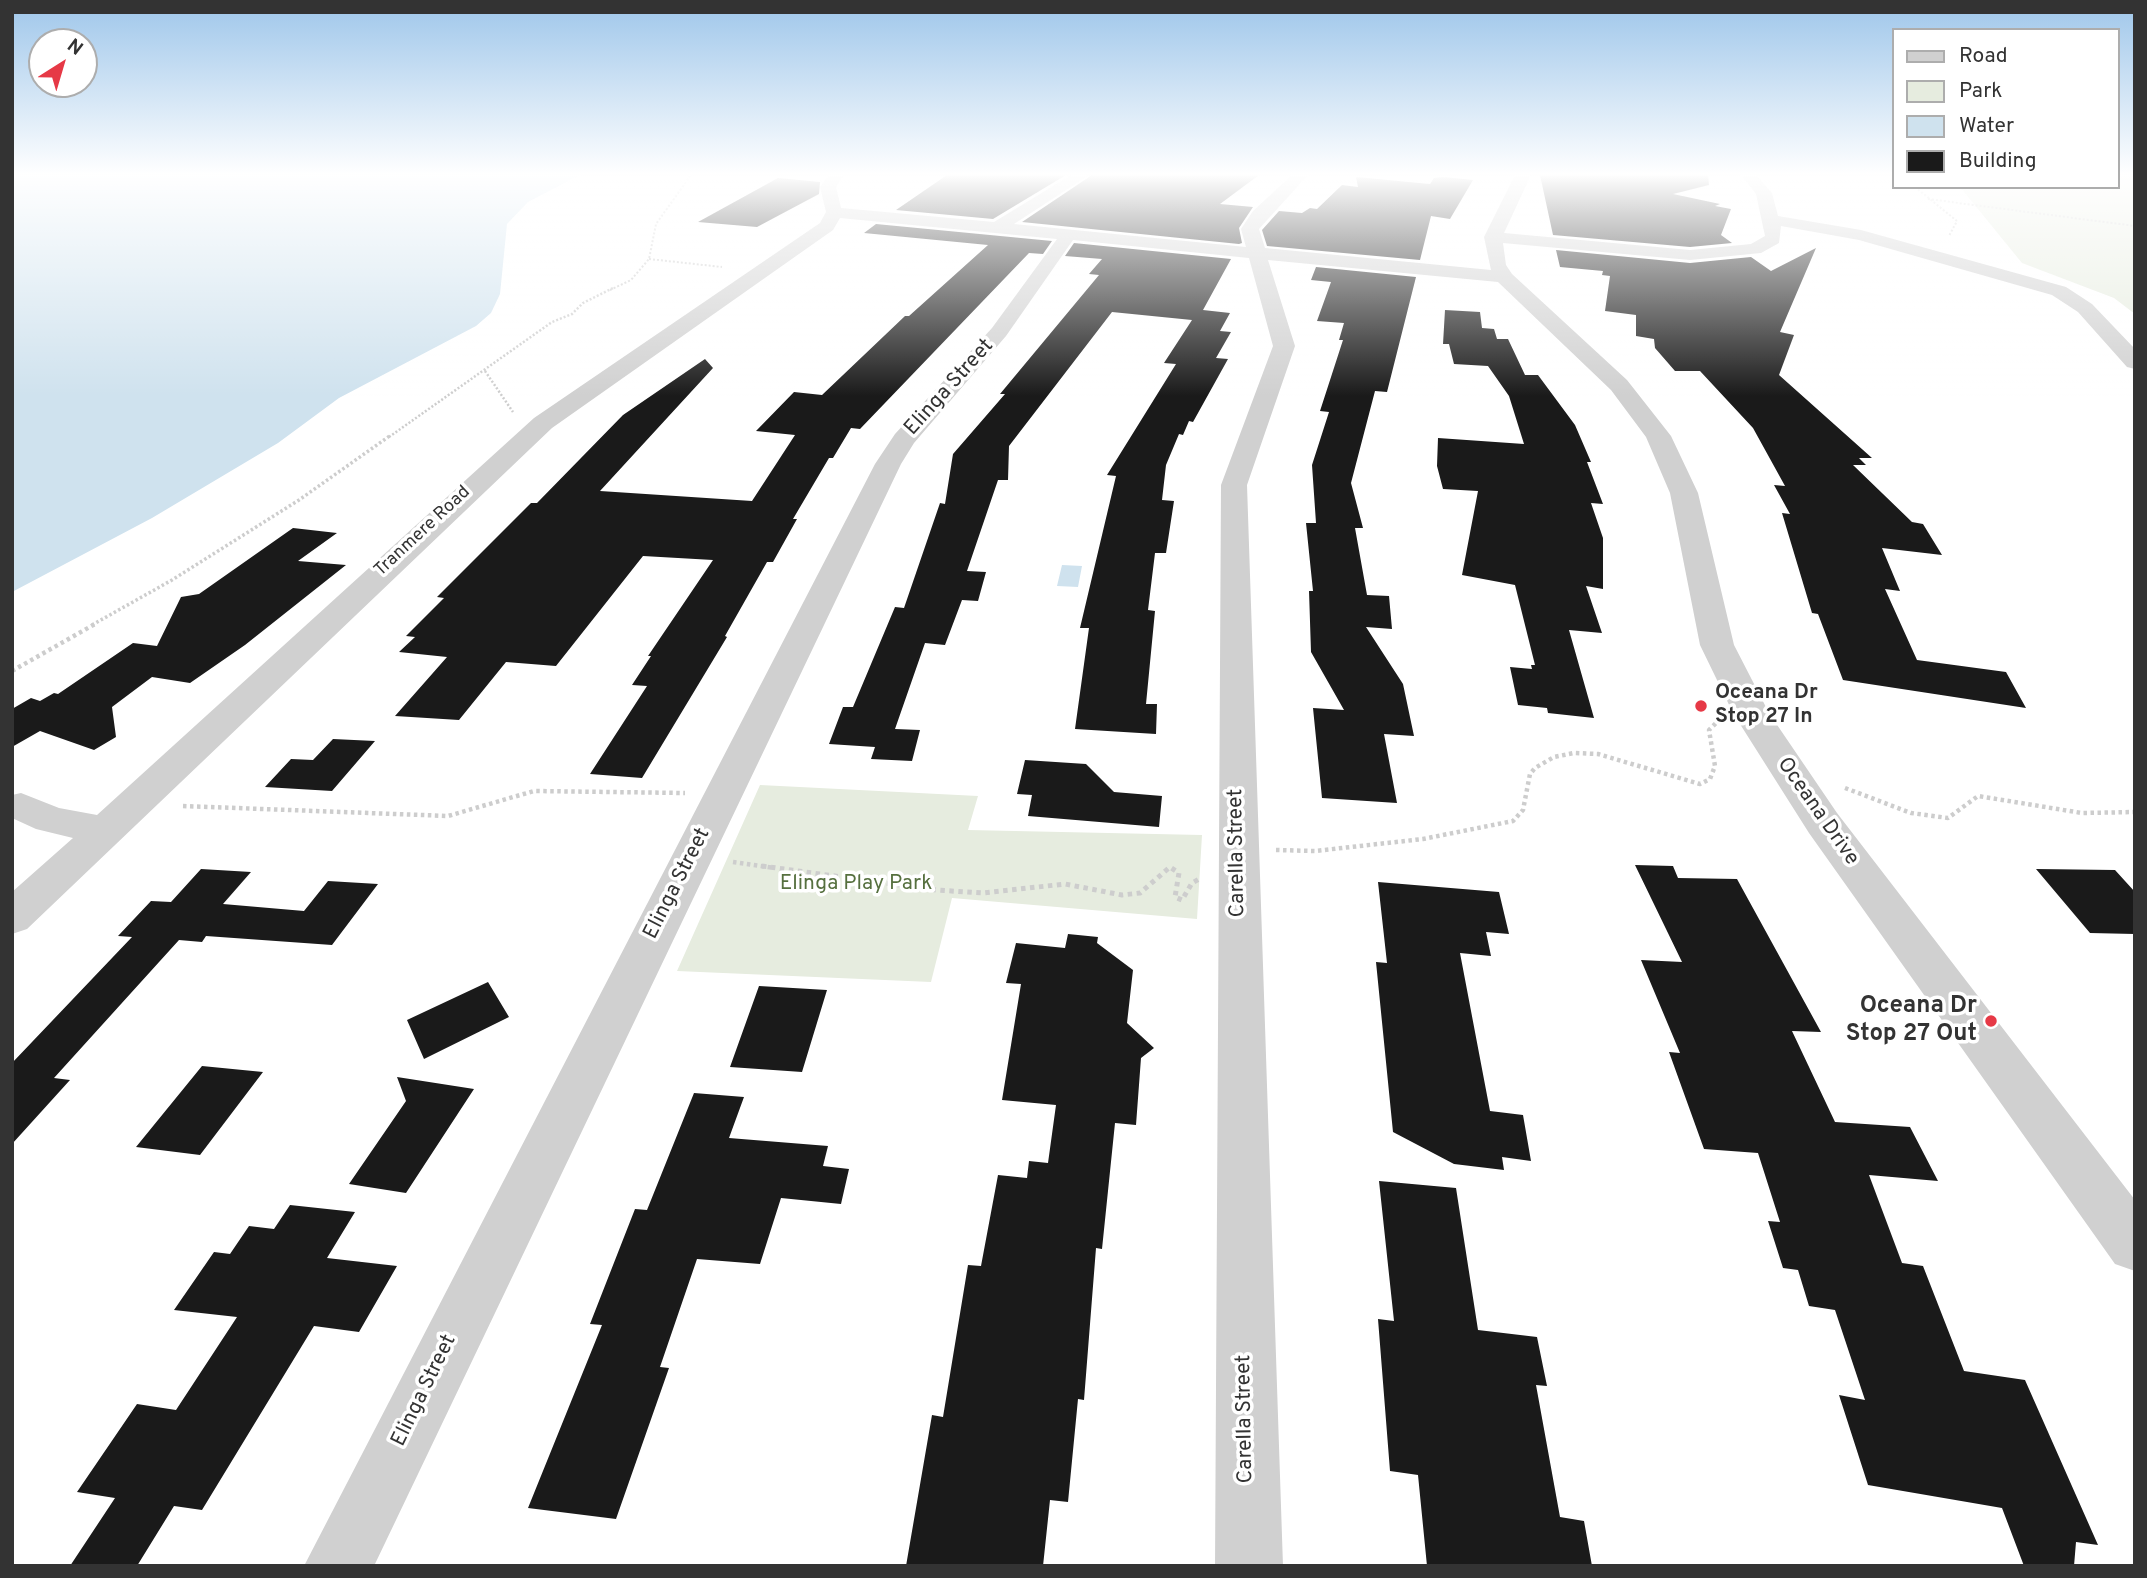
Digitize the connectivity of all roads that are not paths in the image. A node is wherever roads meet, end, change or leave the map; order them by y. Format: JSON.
{"nodes":[{"id":1,"x":795,"y":249,"type":"edge"},
{"id":2,"x":1059,"y":249,"type":"edge"},
{"id":3,"x":1207,"y":249,"type":"edge"},
{"id":4,"x":1255,"y":249,"type":"edge"},
{"id":5,"x":1494,"y":249,"type":"edge"},
{"id":6,"x":1612,"y":249,"type":"edge"},
{"id":7,"x":1744,"y":249,"type":"edge"},
{"id":8,"x":1909,"y":249,"type":"edge"},
{"id":9,"x":1257,"y":254,"type":"junction"},
{"id":10,"x":1504,"y":277,"type":"junction"},
{"id":11,"x":2135,"y":362,"type":"edge"},
{"id":12,"x":21,"y":806,"type":"dead end"},
{"id":13,"x":106,"y":830,"type":"junction"},
{"id":14,"x":12,"y":918,"type":"edge"},
{"id":15,"x":2135,"y":1245,"type":"edge"},
{"id":16,"x":338,"y":1566,"type":"edge"},
{"id":17,"x":1249,"y":1566,"type":"edge"}],
"edges":[{"from":1,"to":13,"type":"street","name":"Tranmere Road"},
{"from":2,"to":16,"type":"street","name":"Elinga Street"},
{"from":3,"to":9,"type":"street"},
{"from":4,"to":9,"type":"street","name":"Carella Street"},
{"from":5,"to":10,"type":"street","name":"Oceana Drive"},
{"from":6,"to":7,"type":"street"},
{"from":8,"to":11,"type":"street"},
{"from":9,"to":10,"type":"street"},
{"from":9,"to":17,"type":"street","name":"Carella Street"},
{"from":10,"to":15,"type":"street","name":"Oceana Drive"},
{"from":12,"to":13,"type":"street"},
{"from":13,"to":14,"type":"street","name":"Tranmere Road"}]}
